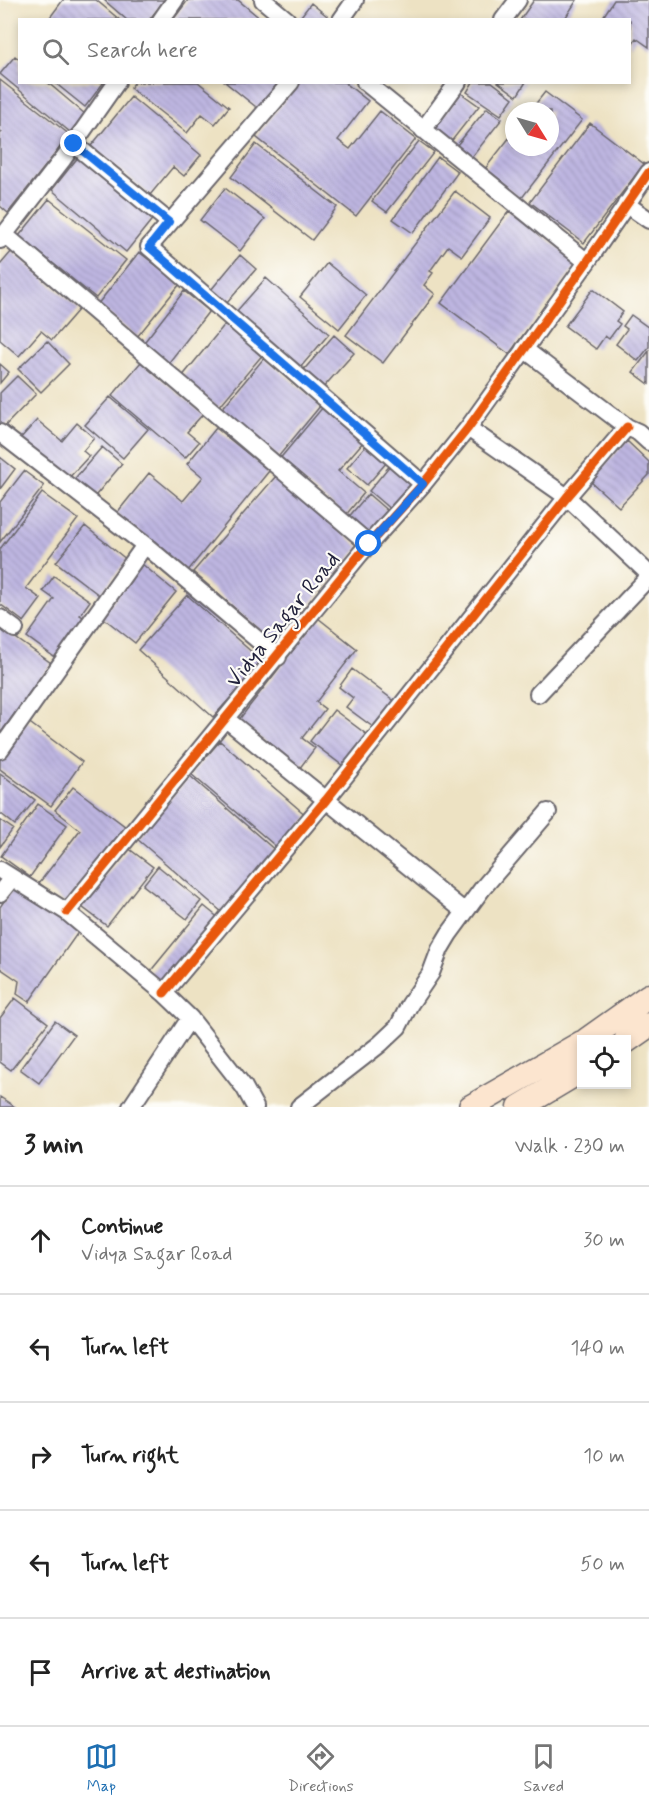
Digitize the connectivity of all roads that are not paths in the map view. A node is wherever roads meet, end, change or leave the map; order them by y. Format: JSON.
{"nodes":[{"id":1,"x":175,"y":0,"type":"edge"},
{"id":2,"x":263,"y":0,"type":"edge"},
{"id":3,"x":355,"y":0,"type":"edge"},
{"id":4,"x":518,"y":0,"type":"edge"},
{"id":5,"x":162,"y":18,"type":"edge"},
{"id":6,"x":285,"y":18,"type":"edge"},
{"id":7,"x":342,"y":18,"type":"edge"},
{"id":8,"x":504,"y":18,"type":"edge"},
{"id":9,"x":116,"y":84,"type":"edge"},
{"id":10,"x":289,"y":84,"type":"edge"},
{"id":11,"x":367,"y":84,"type":"edge"},
{"id":12,"x":457,"y":84,"type":"edge"},
{"id":13,"x":423,"y":130,"type":"junction"},
{"id":14,"x":74,"y":144,"type":"junction"},
{"id":15,"x":649,"y":172,"type":"edge"},
{"id":16,"x":626,"y":204,"type":"junction"},
{"id":17,"x":649,"y":220,"type":"edge"},
{"id":18,"x":169,"y":222,"type":"junction"},
{"id":19,"x":2,"y":237,"type":"edge"},
{"id":20,"x":587,"y":262,"type":"junction"},
{"id":21,"x":524,"y":349,"type":"junction"},
{"id":22,"x":627,"y":427,"type":"junction"},
{"id":23,"x":468,"y":428,"type":"junction"},
{"id":24,"x":0,"y":433,"type":"edge"},
{"id":25,"x":649,"y":442,"type":"edge"},
{"id":26,"x":423,"y":484,"type":"junction"},
{"id":27,"x":567,"y":497,"type":"junction"},
{"id":28,"x":369,"y":544,"type":"junction"},
{"id":29,"x":145,"y":545,"type":"junction"},
{"id":30,"x":649,"y":576,"type":"edge"},
{"id":31,"x":0,"y":618,"type":"edge"},
{"id":32,"x":15,"y":629,"type":"dead end"},
{"id":33,"x":278,"y":657,"type":"junction"},
{"id":34,"x":538,"y":694,"type":"dead end"},
{"id":35,"x":226,"y":719,"type":"junction"},
{"id":36,"x":1,"y":746,"type":"edge"},
{"id":37,"x":326,"y":800,"type":"junction"},
{"id":38,"x":548,"y":812,"type":"dead end"},
{"id":39,"x":6,"y":874,"type":"edge"},
{"id":40,"x":0,"y":893,"type":"edge"},
{"id":41,"x":68,"y":912,"type":"junction"},
{"id":42,"x":465,"y":912,"type":"junction"},
{"id":43,"x":164,"y":993,"type":"junction"},
{"id":44,"x":649,"y":996,"type":"edge"},
{"id":45,"x":190,"y":1018,"type":"junction"},
{"id":46,"x":649,"y":1025,"type":"edge"},
{"id":47,"x":594,"y":1035,"type":"edge"},
{"id":48,"x":631,"y":1038,"type":"edge"},
{"id":49,"x":577,"y":1046,"type":"edge"},
{"id":50,"x":577,"y":1073,"type":"edge"},
{"id":51,"x":131,"y":1107,"type":"edge"},
{"id":52,"x":255,"y":1107,"type":"edge"},
{"id":53,"x":299,"y":1107,"type":"edge"},
{"id":54,"x":471,"y":1107,"type":"edge"},
{"id":55,"x":520,"y":1107,"type":"edge"}],
"edges":[{"from":1,"to":5,"type":"street"},
{"from":2,"to":6,"type":"street"},
{"from":3,"to":7,"type":"street"},
{"from":4,"to":8,"type":"street"},
{"from":9,"to":14,"type":"street"},
{"from":10,"to":18,"type":"street"},
{"from":11,"to":13,"type":"street"},
{"from":12,"to":13,"type":"street"},
{"from":13,"to":20,"type":"street"},
{"from":14,"to":18,"type":"street"},
{"from":14,"to":19,"type":"street"},
{"from":15,"to":16,"type":"street","name":"Vidya Sagar Road"},
{"from":16,"to":17,"type":"street"},
{"from":16,"to":20,"type":"street","name":"Vidya Sagar Road"},
{"from":18,"to":26,"type":"street"},
{"from":19,"to":28,"type":"street"},
{"from":20,"to":21,"type":"street","name":"Vidya Sagar Road"},
{"from":21,"to":22,"type":"street"},
{"from":21,"to":23,"type":"street","name":"Vidya Sagar Road"},
{"from":22,"to":25,"type":"street"},
{"from":22,"to":27,"type":"street"},
{"from":23,"to":26,"type":"street","name":"Vidya Sagar Road"},
{"from":23,"to":27,"type":"street"},
{"from":24,"to":29,"type":"street"},
{"from":26,"to":28,"type":"street","name":"Vidya Sagar Road"},
{"from":27,"to":30,"type":"street"},
{"from":27,"to":37,"type":"street"},
{"from":28,"to":33,"type":"street","name":"Vidya Sagar Road"},
{"from":29,"to":33,"type":"street"},
{"from":29,"to":36,"type":"street"},
{"from":30,"to":34,"type":"street"},
{"from":31,"to":32,"type":"street"},
{"from":33,"to":35,"type":"street","name":"Vidya Sagar Road"},
{"from":35,"to":37,"type":"street"},
{"from":35,"to":41,"type":"street","name":"Vidya Sagar Road"},
{"from":37,"to":42,"type":"street"},
{"from":37,"to":43,"type":"street"},
{"from":38,"to":42,"type":"street"},
{"from":39,"to":40,"type":"street"},
{"from":39,"to":41,"type":"street"},
{"from":41,"to":43,"type":"street"},
{"from":42,"to":53,"type":"street"},
{"from":43,"to":45,"type":"street"},
{"from":44,"to":47,"type":"street"},
{"from":45,"to":51,"type":"street"},
{"from":45,"to":52,"type":"street"},
{"from":46,"to":48,"type":"street"},
{"from":49,"to":54,"type":"street"},
{"from":50,"to":55,"type":"street"}]}
